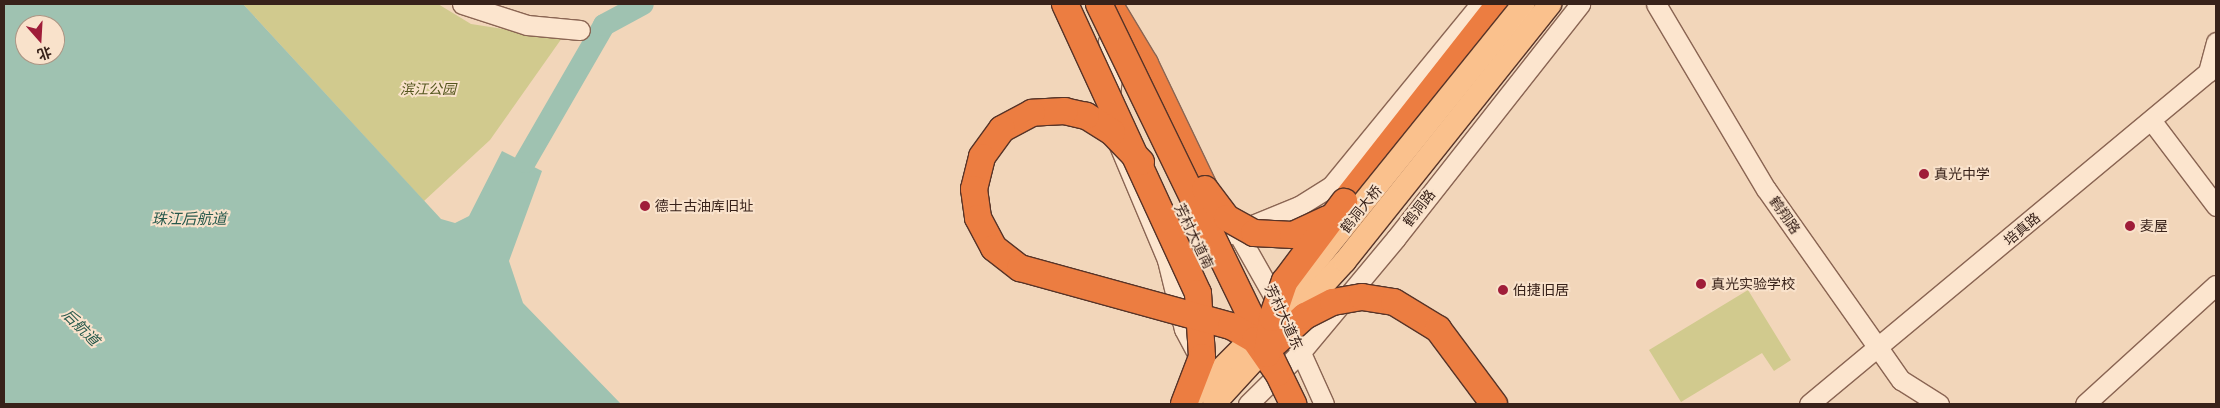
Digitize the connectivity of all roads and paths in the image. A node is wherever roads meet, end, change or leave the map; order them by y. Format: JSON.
{"nodes":[{"id":1,"x":462,"y":4,"type":"edge"},
{"id":2,"x":1066,"y":4,"type":"edge"},
{"id":3,"x":1083,"y":4,"type":"edge"},
{"id":4,"x":1090,"y":4,"type":"edge"},
{"id":5,"x":1099,"y":4,"type":"edge"},
{"id":6,"x":1108,"y":4,"type":"edge"},
{"id":7,"x":1124,"y":4,"type":"edge"},
{"id":8,"x":1480,"y":4,"type":"edge"},
{"id":9,"x":1499,"y":4,"type":"edge"},
{"id":10,"x":1524,"y":4,"type":"edge"},
{"id":11,"x":1550,"y":4,"type":"edge"},
{"id":12,"x":1580,"y":4,"type":"edge"},
{"id":13,"x":1656,"y":4,"type":"edge"},
{"id":14,"x":580,"y":30,"type":"dead end"},
{"id":15,"x":2216,"y":42,"type":"edge"},
{"id":16,"x":2151,"y":120,"type":"junction"},
{"id":17,"x":1141,"y":162,"type":"junction"},
{"id":18,"x":1344,"y":202,"type":"junction"},
{"id":19,"x":2216,"y":206,"type":"edge"},
{"id":20,"x":1239,"y":232,"type":"junction"},
{"id":21,"x":1167,"y":260,"type":"junction"},
{"id":22,"x":2216,"y":285,"type":"edge"},
{"id":23,"x":1246,"y":306,"type":"junction"},
{"id":24,"x":1276,"y":342,"type":"junction"},
{"id":25,"x":1879,"y":349,"type":"junction"},
{"id":26,"x":1301,"y":352,"type":"junction"},
{"id":27,"x":1278,"y":374,"type":"junction"},
{"id":28,"x":1185,"y":404,"type":"edge"},
{"id":29,"x":1214,"y":404,"type":"edge"},
{"id":30,"x":1248,"y":404,"type":"edge"},
{"id":31,"x":1275,"y":404,"type":"edge"},
{"id":32,"x":1293,"y":404,"type":"edge"},
{"id":33,"x":1307,"y":404,"type":"edge"},
{"id":34,"x":1324,"y":404,"type":"edge"},
{"id":35,"x":1494,"y":404,"type":"edge"},
{"id":36,"x":1809,"y":404,"type":"edge"},
{"id":37,"x":1939,"y":404,"type":"edge"},
{"id":38,"x":2085,"y":404,"type":"edge"}],
"edges":[{"from":1,"to":14,"type":"street"},
{"from":2,"to":17,"type":"highway","bridge":true},
{"from":3,"to":31,"type":"highway","name":"芳村大道南","bridge":true},
{"from":4,"to":21,"type":"street"},
{"from":5,"to":23,"type":"highway","name":"芳村大道南","bridge":true},
{"from":6,"to":18,"type":"highway","bridge":true},
{"from":7,"to":20,"type":"street"},
{"from":8,"to":20,"type":"street"},
{"from":9,"to":18,"type":"highway"},
{"from":10,"to":28,"type":"main road","name":"鹤洞大桥","bridge":true},
{"from":11,"to":24,"type":"main road","name":"鹤洞大桥","bridge":true},
{"from":12,"to":26,"type":"street","name":"鹤洞路"},
{"from":13,"to":25,"type":"street","name":"鹤翔路"},
{"from":15,"to":16,"type":"street","name":"培真路"},
{"from":16,"to":19,"type":"street"},
{"from":16,"to":25,"type":"street","name":"培真路"},
{"from":17,"to":27,"type":"highway","bridge":true},
{"from":17,"to":28,"type":"highway","bridge":true},
{"from":18,"to":31,"type":"highway","bridge":true},
{"from":20,"to":21,"type":"street"},
{"from":20,"to":26,"type":"street","name":"芳村大道东"},
{"from":21,"to":30,"type":"street"},
{"from":22,"to":38,"type":"street"},
{"from":23,"to":27,"type":"highway","bridge":true},
{"from":23,"to":33,"type":"highway","bridge":true},
{"from":24,"to":29,"type":"main road","name":"鹤洞大桥","bridge":true},
{"from":24,"to":35,"type":"highway","bridge":true},
{"from":25,"to":36,"type":"street","name":"培真路"},
{"from":25,"to":37,"type":"street","name":"鹤翔路"},
{"from":26,"to":30,"type":"street","name":"鹤洞路"},
{"from":26,"to":34,"type":"street","name":"芳村大道东"},
{"from":27,"to":32,"type":"highway","bridge":true}]}
